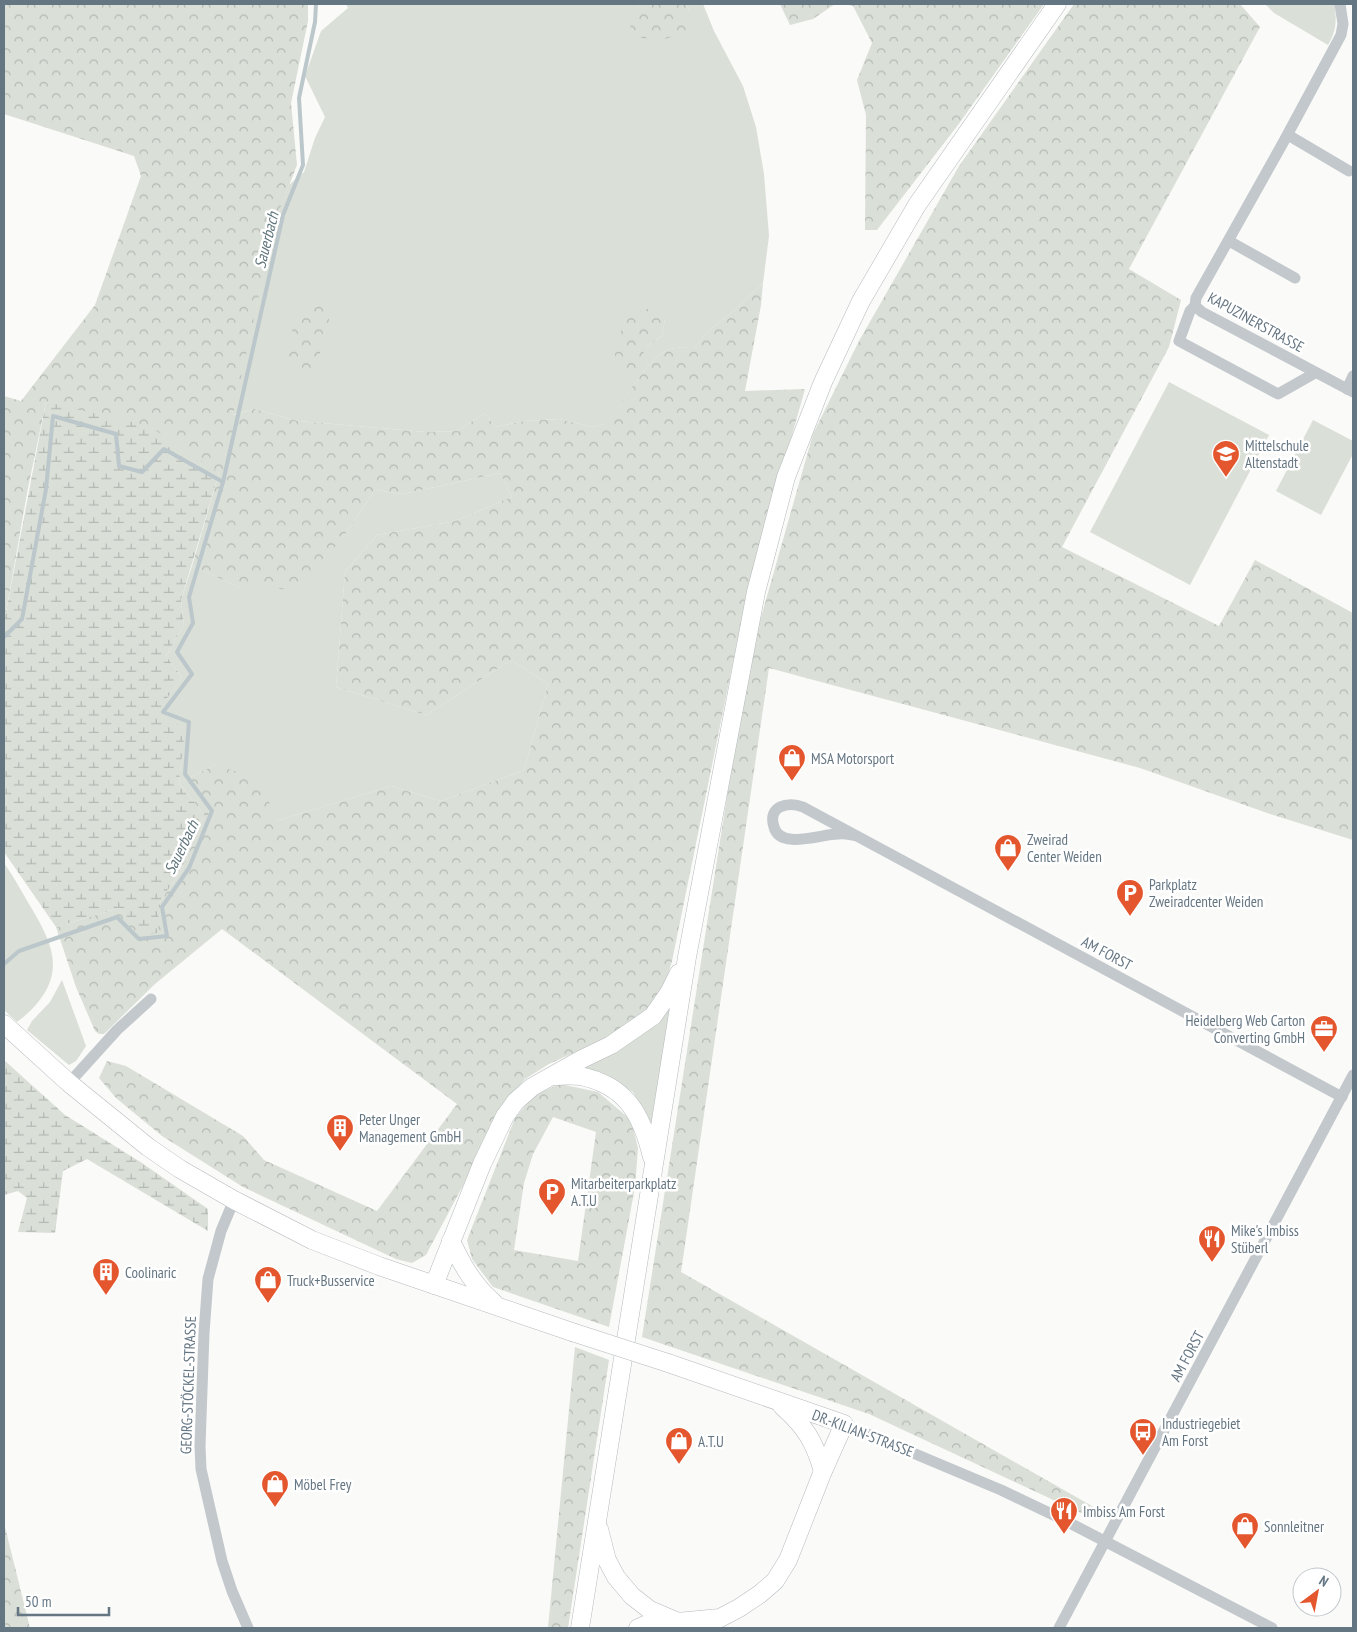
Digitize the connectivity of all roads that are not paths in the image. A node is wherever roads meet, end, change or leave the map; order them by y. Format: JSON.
{"nodes":[{"id":1,"x":1057,"y":4,"type":"edge"},
{"id":2,"x":1340,"y":4,"type":"edge"},
{"id":3,"x":1343,"y":24,"type":"junction"},
{"id":4,"x":1353,"y":30,"type":"edge"},
{"id":5,"x":1288,"y":135,"type":"junction"},
{"id":6,"x":1349,"y":170,"type":"dead end"},
{"id":7,"x":1229,"y":241,"type":"junction"},
{"id":8,"x":1296,"y":278,"type":"dead end"},
{"id":9,"x":1195,"y":306,"type":"junction"},
{"id":10,"x":1316,"y":373,"type":"junction"},
{"id":11,"x":1353,"y":376,"type":"edge"},
{"id":12,"x":1350,"y":391,"type":"edge"},
{"id":13,"x":857,"y":836,"type":"junction"},
{"id":14,"x":687,"y":957,"type":"junction"},
{"id":15,"x":151,"y":999,"type":"dead end"},
{"id":16,"x":4,"y":1024,"type":"edge"},
{"id":17,"x":1353,"y":1075,"type":"edge"},
{"id":18,"x":552,"y":1076,"type":"junction"},
{"id":19,"x":69,"y":1083,"type":"junction"},
{"id":20,"x":1342,"y":1097,"type":"junction"},
{"id":21,"x":654,"y":1161,"type":"junction"},
{"id":22,"x":234,"y":1200,"type":"junction"},
{"id":23,"x":452,"y":1241,"type":"junction"},
{"id":24,"x":434,"y":1285,"type":"junction"},
{"id":25,"x":498,"y":1306,"type":"junction"},
{"id":26,"x":774,"y":1399,"type":"junction"},
{"id":27,"x":844,"y":1424,"type":"junction"},
{"id":28,"x":823,"y":1471,"type":"junction"},
{"id":29,"x":597,"y":1520,"type":"junction"},
{"id":30,"x":1106,"y":1541,"type":"junction"},
{"id":31,"x":681,"y":1623,"type":"junction"},
{"id":32,"x":248,"y":1628,"type":"edge"},
{"id":33,"x":580,"y":1628,"type":"edge"},
{"id":34,"x":638,"y":1628,"type":"edge"},
{"id":35,"x":1059,"y":1628,"type":"edge"},
{"id":36,"x":1272,"y":1628,"type":"edge"}],
"edges":[{"from":1,"to":14,"type":"main road"},
{"from":2,"to":3,"type":"street"},
{"from":3,"to":4,"type":"street"},
{"from":3,"to":5,"type":"street"},
{"from":5,"to":6,"type":"street"},
{"from":5,"to":7,"type":"street"},
{"from":7,"to":8,"type":"street"},
{"from":7,"to":9,"type":"street"},
{"from":9,"to":10,"type":"street","name":"KAPUZINERSTRASSE"},
{"from":9,"to":10,"type":"street","name":"KAPUZINERSTRASSE"},
{"from":10,"to":12,"type":"street","name":"KAPUZINERSTRASSE"},
{"from":11,"to":12,"type":"street"},
{"from":13,"to":13,"type":"street","name":"AM FORST"},
{"from":13,"to":20,"type":"street","name":"AM FORST"},
{"from":14,"to":18,"type":"main road"},
{"from":14,"to":21,"type":"main road"},
{"from":15,"to":19,"type":"street"},
{"from":16,"to":19,"type":"main road","name":"DR.-KILIAN-STRASSE"},
{"from":17,"to":20,"type":"street","name":"AM FORST"},
{"from":18,"to":21,"type":"main road"},
{"from":18,"to":23,"type":"main road"},
{"from":19,"to":22,"type":"main road","name":"DR.-KILIAN-STRASSE"},
{"from":20,"to":30,"type":"street","name":"AM FORST"},
{"from":21,"to":29,"type":"main road"},
{"from":22,"to":24,"type":"main road","name":"DR.-KILIAN-STRASSE"},
{"from":22,"to":32,"type":"street","name":"GEORG-STÖCKEL-STRASSE"},
{"from":23,"to":24,"type":"main road"},
{"from":23,"to":25,"type":"main road"},
{"from":24,"to":25,"type":"main road","name":"DR.-KILIAN-STRASSE"},
{"from":25,"to":26,"type":"main road","name":"DR.-KILIAN-STRASSE","bridge":true},
{"from":26,"to":27,"type":"main road","name":"DR.-KILIAN-STRASSE"},
{"from":26,"to":28,"type":"main road"},
{"from":27,"to":28,"type":"main road"},
{"from":27,"to":30,"type":"street","name":"DR.-KILIAN-STRASSE"},
{"from":28,"to":31,"type":"main road"},
{"from":29,"to":31,"type":"main road"},
{"from":29,"to":33,"type":"main road"},
{"from":30,"to":35,"type":"street","name":"AM FORST"},
{"from":30,"to":36,"type":"street","name":"DR.-KILIAN-STRASSE"},
{"from":31,"to":34,"type":"main road"}]}
